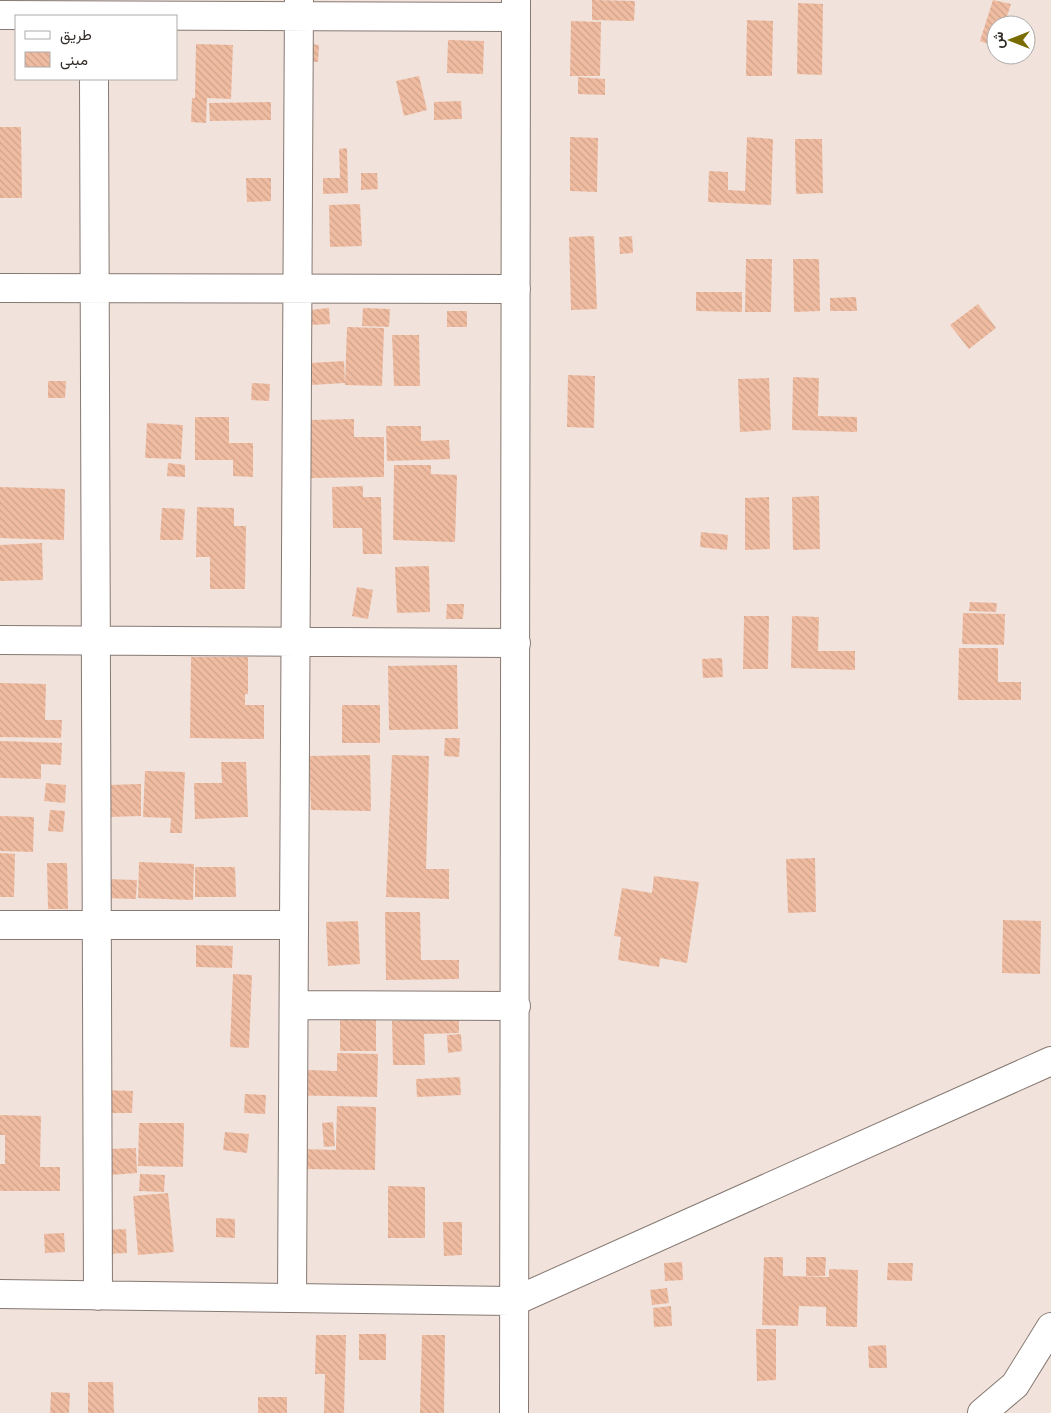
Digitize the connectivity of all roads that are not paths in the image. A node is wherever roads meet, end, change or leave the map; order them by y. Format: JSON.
{"nodes":[{"id":1,"x":299,"y":8,"type":"edge"},
{"id":2,"x":516,"y":9,"type":"edge"},
{"id":3,"x":94,"y":10,"type":"edge"},
{"id":4,"x":0,"y":15,"type":"edge"},
{"id":5,"x":94,"y":80,"type":"edge"},
{"id":6,"x":0,"y":288,"type":"edge"},
{"id":7,"x":94,"y":288,"type":"junction"},
{"id":8,"x":298,"y":288,"type":"junction"},
{"id":9,"x":516,"y":289,"type":"junction"},
{"id":10,"x":0,"y":640,"type":"edge"},
{"id":11,"x":96,"y":641,"type":"junction"},
{"id":12,"x":296,"y":642,"type":"junction"},
{"id":13,"x":516,"y":643,"type":"junction"},
{"id":14,"x":97,"y":925,"type":"junction"},
{"id":15,"x":294,"y":925,"type":"junction"},
{"id":16,"x":0,"y":926,"type":"edge"},
{"id":17,"x":294,"y":1005,"type":"junction"},
{"id":18,"x":516,"y":1006,"type":"junction"},
{"id":19,"x":1051,"y":1060,"type":"edge"},
{"id":20,"x":0,"y":1294,"type":"edge"},
{"id":21,"x":98,"y":1296,"type":"junction"},
{"id":22,"x":292,"y":1298,"type":"junction"},
{"id":23,"x":515,"y":1301,"type":"junction"},
{"id":24,"x":1051,"y":1327,"type":"edge"},
{"id":25,"x":514,"y":1413,"type":"edge"},
{"id":26,"x":982,"y":1413,"type":"edge"}],
"edges":[{"from":1,"to":2,"type":"street"},
{"from":1,"to":3,"type":"street"},
{"from":1,"to":8,"type":"street"},
{"from":2,"to":9,"type":"street"},
{"from":3,"to":4,"type":"street"},
{"from":5,"to":7,"type":"street"},
{"from":6,"to":7,"type":"street"},
{"from":7,"to":8,"type":"street"},
{"from":7,"to":11,"type":"street"},
{"from":8,"to":9,"type":"street"},
{"from":8,"to":12,"type":"street"},
{"from":9,"to":13,"type":"street"},
{"from":10,"to":11,"type":"street"},
{"from":11,"to":12,"type":"street"},
{"from":11,"to":14,"type":"street"},
{"from":12,"to":13,"type":"street"},
{"from":12,"to":15,"type":"street"},
{"from":13,"to":18,"type":"street"},
{"from":14,"to":15,"type":"street"},
{"from":14,"to":16,"type":"street"},
{"from":14,"to":21,"type":"street"},
{"from":15,"to":17,"type":"street"},
{"from":17,"to":18,"type":"street"},
{"from":17,"to":22,"type":"street"},
{"from":18,"to":23,"type":"street"},
{"from":19,"to":23,"type":"street"},
{"from":20,"to":21,"type":"street"},
{"from":21,"to":22,"type":"street"},
{"from":22,"to":23,"type":"street"},
{"from":23,"to":25,"type":"street"},
{"from":24,"to":26,"type":"street"}]}
